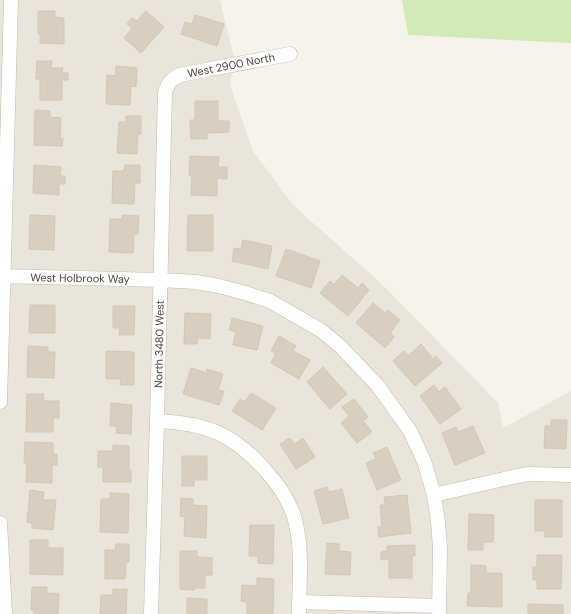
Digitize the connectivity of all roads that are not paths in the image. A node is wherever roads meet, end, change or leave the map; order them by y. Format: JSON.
{"nodes":[{"id":1,"x":11,"y":0,"type":"edge"},
{"id":2,"x":290,"y":54,"type":"dead end"},
{"id":3,"x":174,"y":78,"type":"joint"},
{"id":4,"x":2,"y":276,"type":"edge"},
{"id":5,"x":160,"y":280,"type":"junction"},
{"id":6,"x":0,"y":402,"type":"edge"},
{"id":7,"x":157,"y":421,"type":"junction"},
{"id":8,"x":571,"y":475,"type":"edge"},
{"id":9,"x":434,"y":496,"type":"junction"},
{"id":10,"x":0,"y":523,"type":"edge"},
{"id":11,"x":299,"y":608,"type":"edge"},
{"id":12,"x":439,"y":610,"type":"edge"},
{"id":13,"x":5,"y":614,"type":"edge"},
{"id":14,"x":151,"y":614,"type":"edge"}],
"edges":[{"from":1,"to":4,"type":"street"},
{"from":2,"to":3,"type":"street","name":"West 2900 North"},
{"from":3,"to":5,"type":"street","name":"North 3480 West"},
{"from":4,"to":5,"type":"street","name":"West Holbrook Way"},
{"from":4,"to":6,"type":"street"},
{"from":5,"to":7,"type":"street","name":"North 3480 West"},
{"from":5,"to":9,"type":"street","name":"West Holbrook Way"},
{"from":7,"to":11,"type":"street"},
{"from":7,"to":14,"type":"street","name":"North 3480 West"},
{"from":8,"to":9,"type":"street"},
{"from":9,"to":12,"type":"street","name":"West Holbrook Way"},
{"from":10,"to":13,"type":"street"},
{"from":11,"to":12,"type":"street"}]}
